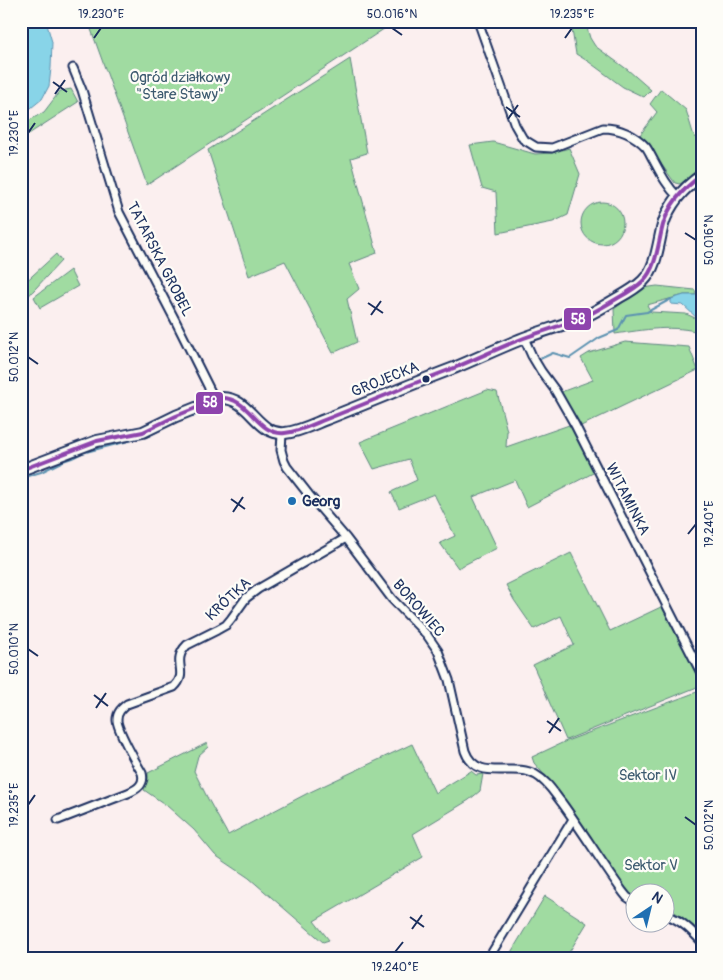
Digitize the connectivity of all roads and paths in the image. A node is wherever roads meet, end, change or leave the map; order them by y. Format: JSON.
{"nodes":[{"id":1,"x":478,"y":21,"type":"edge"},
{"id":2,"x":73,"y":68,"type":"dead end"},
{"id":3,"x":702,"y":174,"type":"edge"},
{"id":4,"x":678,"y":197,"type":"junction"},
{"id":5,"x":524,"y":338,"type":"junction"},
{"id":6,"x":215,"y":400,"type":"junction"},
{"id":7,"x":282,"y":434,"type":"junction"},
{"id":8,"x":21,"y":470,"type":"edge"},
{"id":9,"x":346,"y":538,"type":"junction"},
{"id":10,"x":702,"y":675,"type":"edge"},
{"id":11,"x":573,"y":819,"type":"junction"},
{"id":12,"x":58,"y":820,"type":"dead end"},
{"id":13,"x":626,"y":896,"type":"edge"},
{"id":14,"x":676,"y":920,"type":"edge"},
{"id":15,"x":702,"y":942,"type":"edge"},
{"id":16,"x":488,"y":959,"type":"edge"}],
"edges":[{"from":1,"to":4,"type":"street"},
{"from":2,"to":6,"type":"street","name":"TATARSKA GROBEL"},
{"from":3,"to":4,"type":"street","name":"GROJECKA"},
{"from":4,"to":5,"type":"street","name":"GROJECKA"},
{"from":5,"to":7,"type":"street","name":"GROJECKA"},
{"from":5,"to":10,"type":"street","name":"WITAMINKA"},
{"from":6,"to":7,"type":"street"},
{"from":6,"to":8,"type":"street"},
{"from":7,"to":9,"type":"street","name":"BOROWIEC"},
{"from":9,"to":11,"type":"street","name":"BOROWIEC"},
{"from":9,"to":12,"type":"street","name":"KRÓTKA"},
{"from":11,"to":13,"type":"street","name":"BOROWIEC"},
{"from":11,"to":16,"type":"street"},
{"from":14,"to":15,"type":"street"}]}
